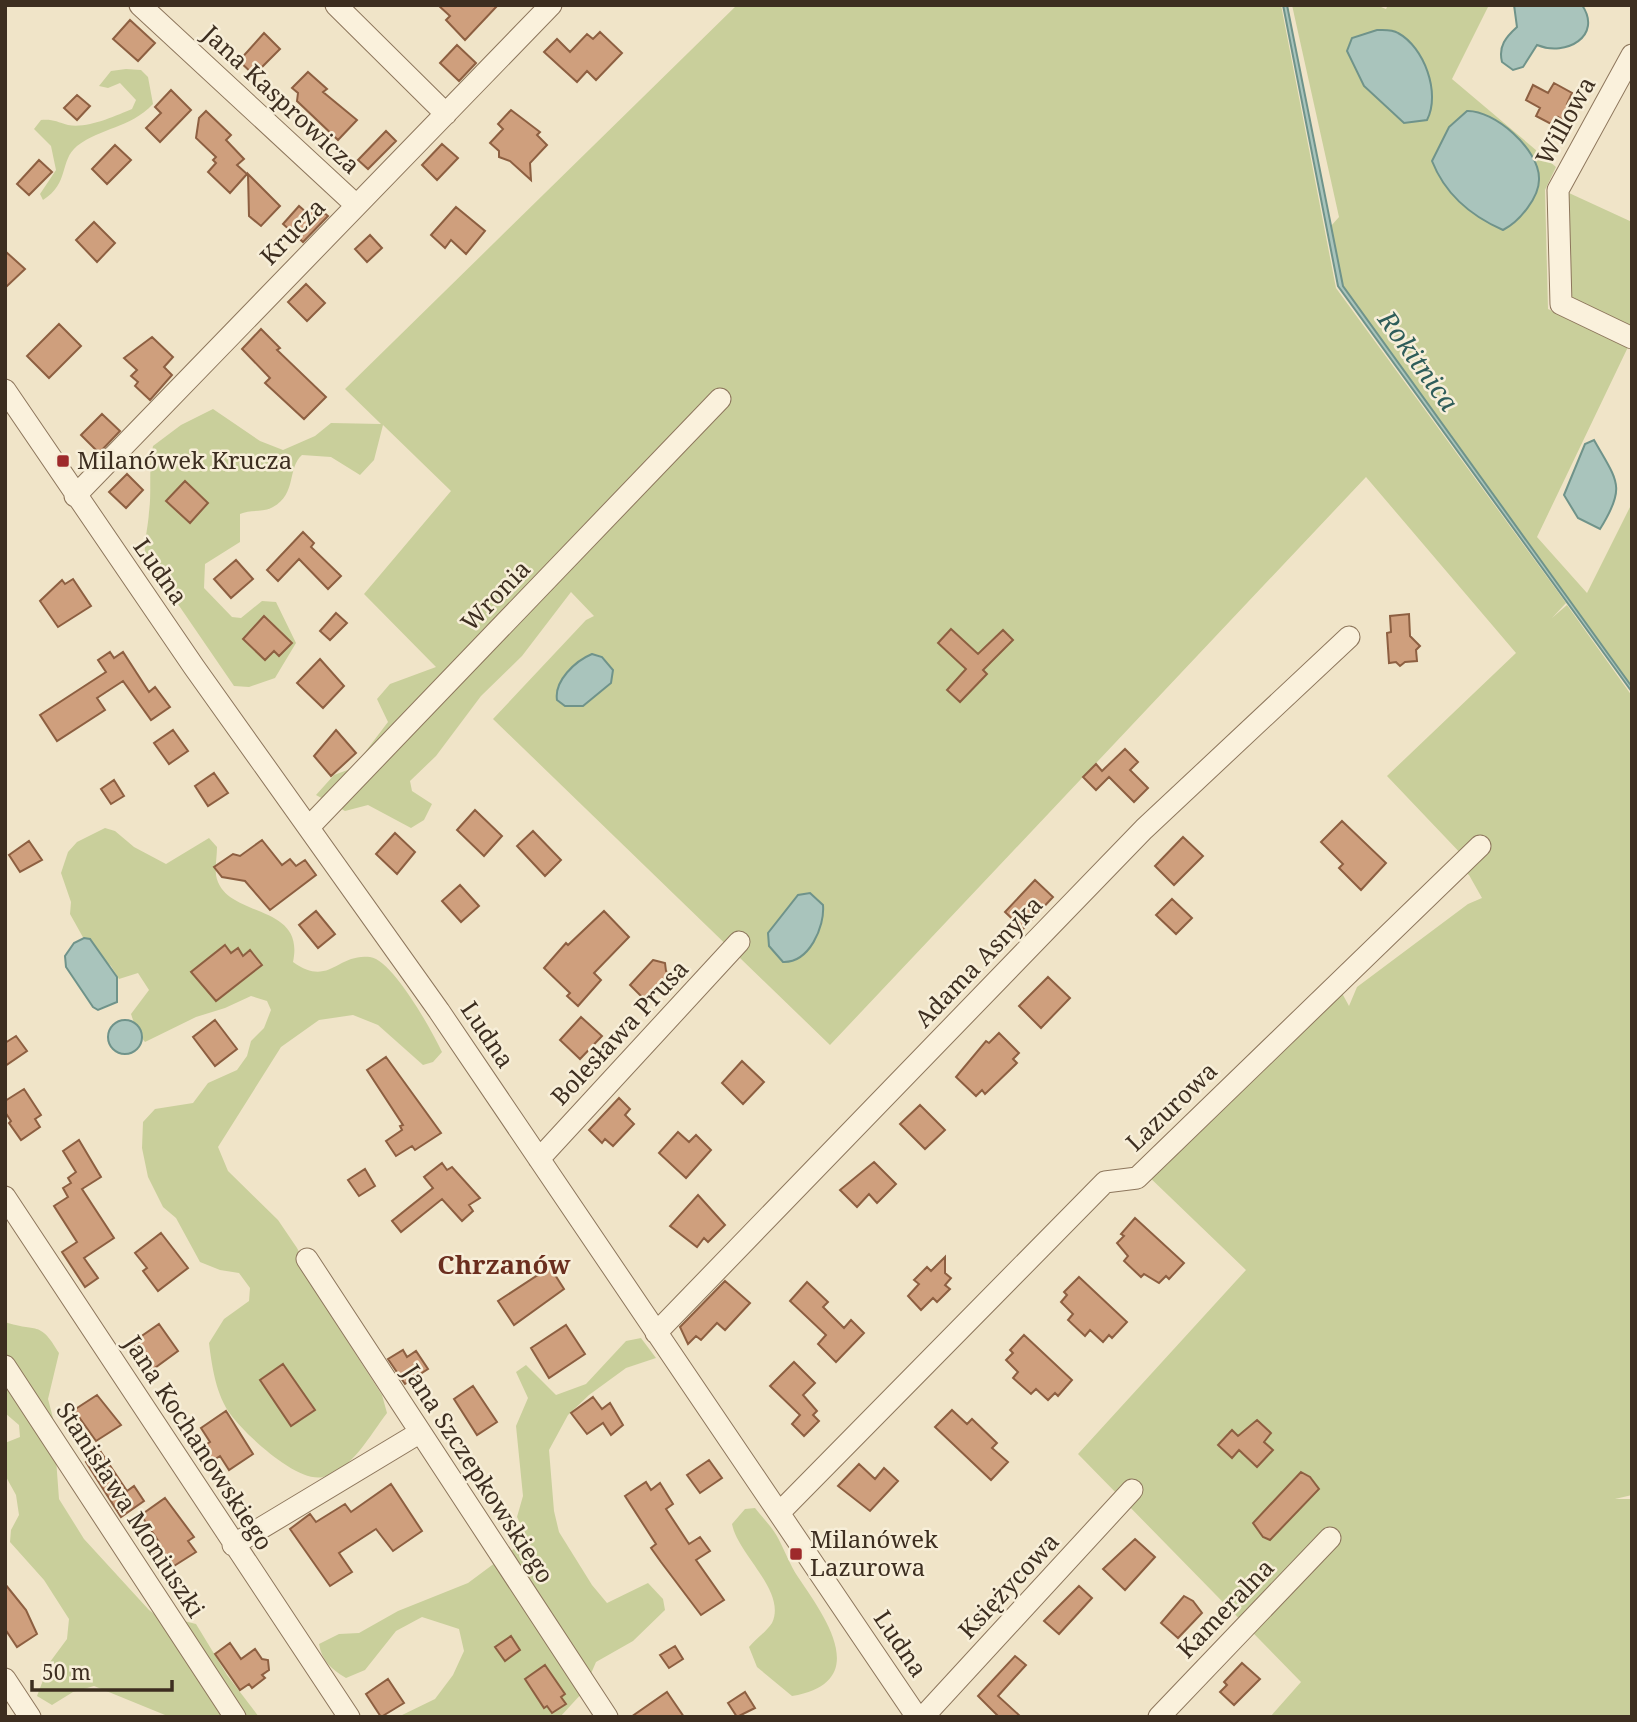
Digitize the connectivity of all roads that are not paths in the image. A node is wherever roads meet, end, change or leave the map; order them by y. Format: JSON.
{"nodes":[{"id":1,"x":140,"y":5,"type":"edge"},
{"id":2,"x":551,"y":5,"type":"edge"},
{"id":3,"x":344,"y":8,"type":"edge"},
{"id":4,"x":1632,"y":55,"type":"edge"},
{"id":5,"x":446,"y":114,"type":"junction"},
{"id":6,"x":356,"y":205,"type":"junction"},
{"id":7,"x":1632,"y":338,"type":"edge"},
{"id":8,"x":5,"y":390,"type":"edge"},
{"id":9,"x":720,"y":399,"type":"dead end"},
{"id":10,"x":75,"y":496,"type":"junction"},
{"id":11,"x":1349,"y":637,"type":"dead end"},
{"id":12,"x":309,"y":827,"type":"junction"},
{"id":13,"x":1480,"y":846,"type":"dead end"},
{"id":14,"x":739,"y":942,"type":"dead end"},
{"id":15,"x":539,"y":1159,"type":"junction"},
{"id":16,"x":5,"y":1197,"type":"edge"},
{"id":17,"x":307,"y":1259,"type":"dead end"},
{"id":18,"x":656,"y":1333,"type":"junction"},
{"id":19,"x":5,"y":1366,"type":"edge"},
{"id":20,"x":419,"y":1433,"type":"junction"},
{"id":21,"x":1132,"y":1490,"type":"dead end"},
{"id":22,"x":779,"y":1513,"type":"junction"},
{"id":23,"x":1330,"y":1538,"type":"dead end"},
{"id":24,"x":233,"y":1545,"type":"junction"},
{"id":25,"x":5,"y":1679,"type":"edge"},
{"id":26,"x":30,"y":1717,"type":"edge"},
{"id":27,"x":235,"y":1717,"type":"edge"},
{"id":28,"x":349,"y":1717,"type":"edge"},
{"id":29,"x":607,"y":1717,"type":"edge"},
{"id":30,"x":917,"y":1717,"type":"edge"},
{"id":31,"x":923,"y":1717,"type":"edge"},
{"id":32,"x":1159,"y":1717,"type":"edge"}],
"edges":[{"from":1,"to":6,"type":"street","name":"Jana Kasprowicza"},
{"from":2,"to":5,"type":"street","name":"Krucza"},
{"from":3,"to":5,"type":"street"},
{"from":4,"to":7,"type":"street","name":"Willowa"},
{"from":5,"to":6,"type":"street","name":"Krucza"},
{"from":6,"to":10,"type":"street","name":"Krucza"},
{"from":8,"to":10,"type":"street","name":"Ludna"},
{"from":9,"to":12,"type":"street","name":"Wronia"},
{"from":10,"to":12,"type":"street","name":"Ludna"},
{"from":11,"to":18,"type":"street","name":"Adama Asnyka"},
{"from":12,"to":15,"type":"street","name":"Ludna"},
{"from":13,"to":22,"type":"street","name":"Lazurowa"},
{"from":14,"to":15,"type":"street","name":"Bolesława Prusa"},
{"from":15,"to":18,"type":"street","name":"Ludna"},
{"from":16,"to":24,"type":"street","name":"Jana Kochanowskiego"},
{"from":17,"to":20,"type":"street","name":"Jana Szczepkowskiego"},
{"from":18,"to":22,"type":"street","name":"Ludna"},
{"from":19,"to":27,"type":"street","name":"Stanisława Moniuszki"},
{"from":20,"to":24,"type":"street"},
{"from":20,"to":29,"type":"street","name":"Jana Szczepkowskiego"},
{"from":21,"to":31,"type":"street","name":"Księżycowa"},
{"from":22,"to":30,"type":"street","name":"Ludna"},
{"from":23,"to":32,"type":"street","name":"Kameralna"},
{"from":24,"to":28,"type":"street","name":"Jana Kochanowskiego"},
{"from":25,"to":26,"type":"street"}]}
